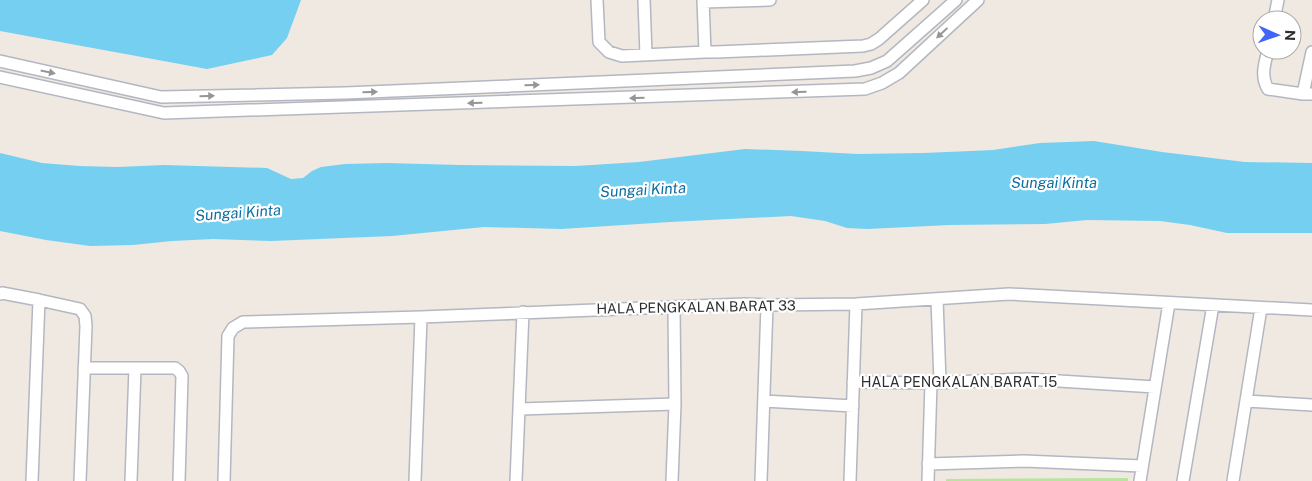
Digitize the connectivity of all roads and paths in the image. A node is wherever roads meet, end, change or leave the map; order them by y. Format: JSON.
{"nodes":[{"id":1,"x":597,"y":0,"type":"edge"},
{"id":2,"x":644,"y":0,"type":"edge"},
{"id":3,"x":770,"y":0,"type":"edge"},
{"id":4,"x":924,"y":0,"type":"edge"},
{"id":5,"x":956,"y":0,"type":"edge"},
{"id":6,"x":978,"y":0,"type":"edge"},
{"id":7,"x":703,"y":1,"type":"edge"},
{"id":8,"x":711,"y":52,"type":"junction"},
{"id":9,"x":1312,"y":52,"type":"edge"},
{"id":10,"x":646,"y":55,"type":"junction"},
{"id":11,"x":1266,"y":60,"type":"edge"},
{"id":12,"x":0,"y":61,"type":"edge"},
{"id":13,"x":0,"y":77,"type":"edge"},
{"id":14,"x":1308,"y":94,"type":"edge"},
{"id":15,"x":1,"y":293,"type":"edge"},
{"id":16,"x":937,"y":299,"type":"junction"},
{"id":17,"x":39,"y":300,"type":"junction"},
{"id":18,"x":1169,"y":303,"type":"junction"},
{"id":19,"x":856,"y":304,"type":"junction"},
{"id":20,"x":767,"y":305,"type":"junction"},
{"id":21,"x":1213,"y":305,"type":"junction"},
{"id":22,"x":674,"y":307,"type":"junction"},
{"id":23,"x":1261,"y":308,"type":"junction"},
{"id":24,"x":1312,"y":310,"type":"edge"},
{"id":25,"x":523,"y":312,"type":"junction"},
{"id":26,"x":421,"y":317,"type":"junction"},
{"id":27,"x":84,"y":368,"type":"junction"},
{"id":28,"x":136,"y":368,"type":"junction"},
{"id":29,"x":853,"y":382,"type":"junction"},
{"id":30,"x":936,"y":382,"type":"junction"},
{"id":31,"x":1155,"y":387,"type":"junction"},
{"id":32,"x":764,"y":401,"type":"junction"},
{"id":33,"x":1246,"y":401,"type":"junction"},
{"id":34,"x":675,"y":404,"type":"junction"},
{"id":35,"x":1312,"y":404,"type":"edge"},
{"id":36,"x":853,"y":406,"type":"junction"},
{"id":37,"x":520,"y":409,"type":"junction"},
{"id":38,"x":928,"y":464,"type":"junction"},
{"id":39,"x":1142,"y":466,"type":"junction"},
{"id":40,"x":32,"y":481,"type":"edge"},
{"id":41,"x":80,"y":481,"type":"edge"},
{"id":42,"x":131,"y":481,"type":"edge"},
{"id":43,"x":179,"y":481,"type":"edge"},
{"id":44,"x":224,"y":481,"type":"edge"},
{"id":45,"x":415,"y":481,"type":"edge"},
{"id":46,"x":516,"y":481,"type":"edge"},
{"id":47,"x":672,"y":481,"type":"edge"},
{"id":48,"x":761,"y":481,"type":"edge"},
{"id":49,"x":850,"y":481,"type":"edge"},
{"id":50,"x":928,"y":481,"type":"edge"},
{"id":51,"x":1140,"y":481,"type":"edge"},
{"id":52,"x":1183,"y":481,"type":"edge"},
{"id":53,"x":1233,"y":481,"type":"edge"}],
"edges":[{"from":1,"to":10,"type":"street"},
{"from":2,"to":10,"type":"street"},
{"from":3,"to":7,"type":"street"},
{"from":4,"to":8,"type":"street"},
{"from":12,"to":5,"type":"street","one_way":true},
{"from":6,"to":13,"type":"street","one_way":true},
{"from":7,"to":8,"type":"street"},
{"from":8,"to":10,"type":"street"},
{"from":9,"to":14,"type":"street"},
{"from":11,"to":14,"type":"street"},
{"from":15,"to":17,"type":"street"},
{"from":16,"to":18,"type":"street","name":"HALA PENGKALAN BARAT 33"},
{"from":16,"to":19,"type":"street","name":"HALA PENGKALAN BARAT 33"},
{"from":16,"to":30,"type":"street"},
{"from":17,"to":27,"type":"street"},
{"from":17,"to":40,"type":"street"},
{"from":18,"to":21,"type":"street","name":"HALA PENGKALAN BARAT 33"},
{"from":18,"to":31,"type":"street"},
{"from":19,"to":20,"type":"street","name":"HALA PENGKALAN BARAT 33"},
{"from":19,"to":29,"type":"street"},
{"from":20,"to":22,"type":"street","name":"HALA PENGKALAN BARAT 33"},
{"from":20,"to":32,"type":"street"},
{"from":21,"to":23,"type":"street","name":"HALA PENGKALAN BARAT 33"},
{"from":21,"to":52,"type":"street"},
{"from":22,"to":25,"type":"street","name":"HALA PENGKALAN BARAT 33"},
{"from":22,"to":34,"type":"street"},
{"from":23,"to":24,"type":"street","name":"HALA PENGKALAN BARAT 33"},
{"from":23,"to":33,"type":"street"},
{"from":25,"to":26,"type":"street","name":"HALA PENGKALAN BARAT 33"},
{"from":25,"to":37,"type":"street"},
{"from":26,"to":44,"type":"street","name":"HALA PENGKALAN BARAT 33"},
{"from":26,"to":45,"type":"street"},
{"from":27,"to":28,"type":"street"},
{"from":27,"to":41,"type":"street"},
{"from":28,"to":42,"type":"street"},
{"from":28,"to":43,"type":"street"},
{"from":29,"to":30,"type":"street","name":"HALA PENGKALAN BARAT 15"},
{"from":29,"to":36,"type":"street"},
{"from":30,"to":31,"type":"street","name":"HALA PENGKALAN BARAT 15"},
{"from":30,"to":38,"type":"street"},
{"from":31,"to":39,"type":"street"},
{"from":32,"to":36,"type":"street"},
{"from":32,"to":48,"type":"street"},
{"from":33,"to":35,"type":"street"},
{"from":33,"to":53,"type":"street"},
{"from":34,"to":37,"type":"street"},
{"from":34,"to":47,"type":"street"},
{"from":36,"to":49,"type":"street"},
{"from":37,"to":46,"type":"street"},
{"from":38,"to":39,"type":"street"},
{"from":38,"to":50,"type":"street"},
{"from":39,"to":51,"type":"street"}]}
